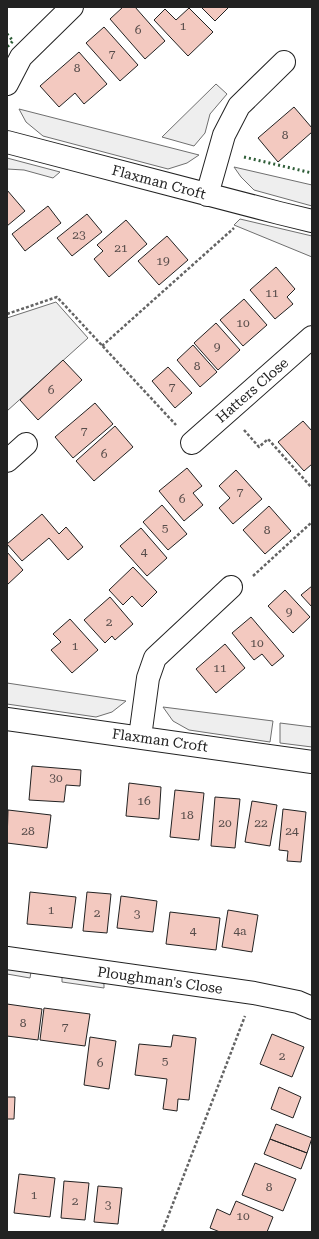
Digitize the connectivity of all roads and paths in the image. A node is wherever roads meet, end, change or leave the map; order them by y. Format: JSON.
{"nodes":[{"id":1,"x":72,"y":7,"type":"edge"},
{"id":2,"x":284,"y":62,"type":"dead end"},
{"id":3,"x":7,"y":84,"type":"edge"},
{"id":4,"x":7,"y":142,"type":"edge"},
{"id":5,"x":207,"y":195,"type":"junction"},
{"id":6,"x":256,"y":208,"type":"junction"},
{"id":7,"x":312,"y":221,"type":"edge"},
{"id":8,"x":7,"y":314,"type":"edge"},
{"id":9,"x":312,"y":337,"type":"edge"},
{"id":10,"x":102,"y":346,"type":"junction"},
{"id":11,"x":228,"y":411,"type":"junction"},
{"id":12,"x":192,"y":443,"type":"joint"},
{"id":13,"x":26,"y":444,"type":"dead end"},
{"id":14,"x":7,"y":461,"type":"edge"},
{"id":15,"x":312,"y":488,"type":"edge"},
{"id":16,"x":312,"y":522,"type":"edge"},
{"id":17,"x":231,"y":587,"type":"joint"},
{"id":18,"x":7,"y":719,"type":"edge"},
{"id":19,"x":140,"y":737,"type":"junction"},
{"id":20,"x":312,"y":762,"type":"edge"},
{"id":21,"x":7,"y":958,"type":"edge"},
{"id":22,"x":254,"y":993,"type":"junction"},
{"id":23,"x":312,"y":1008,"type":"edge"},
{"id":24,"x":162,"y":1232,"type":"edge"}],
"edges":[{"from":1,"to":3,"type":"street"},
{"from":2,"to":5,"type":"street"},
{"from":4,"to":5,"type":"street","name":"Flaxman Croft"},
{"from":5,"to":6,"type":"street","name":"Flaxman Croft"},
{"from":6,"to":7,"type":"street","name":"Flaxman Croft"},
{"from":6,"to":10,"type":"path"},
{"from":8,"to":10,"type":"path"},
{"from":9,"to":11,"type":"street","name":"Hatters Close"},
{"from":10,"to":12,"type":"path"},
{"from":11,"to":12,"type":"street","name":"Hatters Close"},
{"from":11,"to":15,"type":"path"},
{"from":13,"to":14,"type":"street"},
{"from":16,"to":17,"type":"path"},
{"from":17,"to":19,"type":"street"},
{"from":18,"to":19,"type":"street","name":"Flaxman Croft"},
{"from":19,"to":20,"type":"street","name":"Flaxman Croft"},
{"from":21,"to":22,"type":"street","name":"Ploughman's Close"},
{"from":22,"to":23,"type":"street","name":"Ploughman's Close"},
{"from":22,"to":24,"type":"path"}]}
